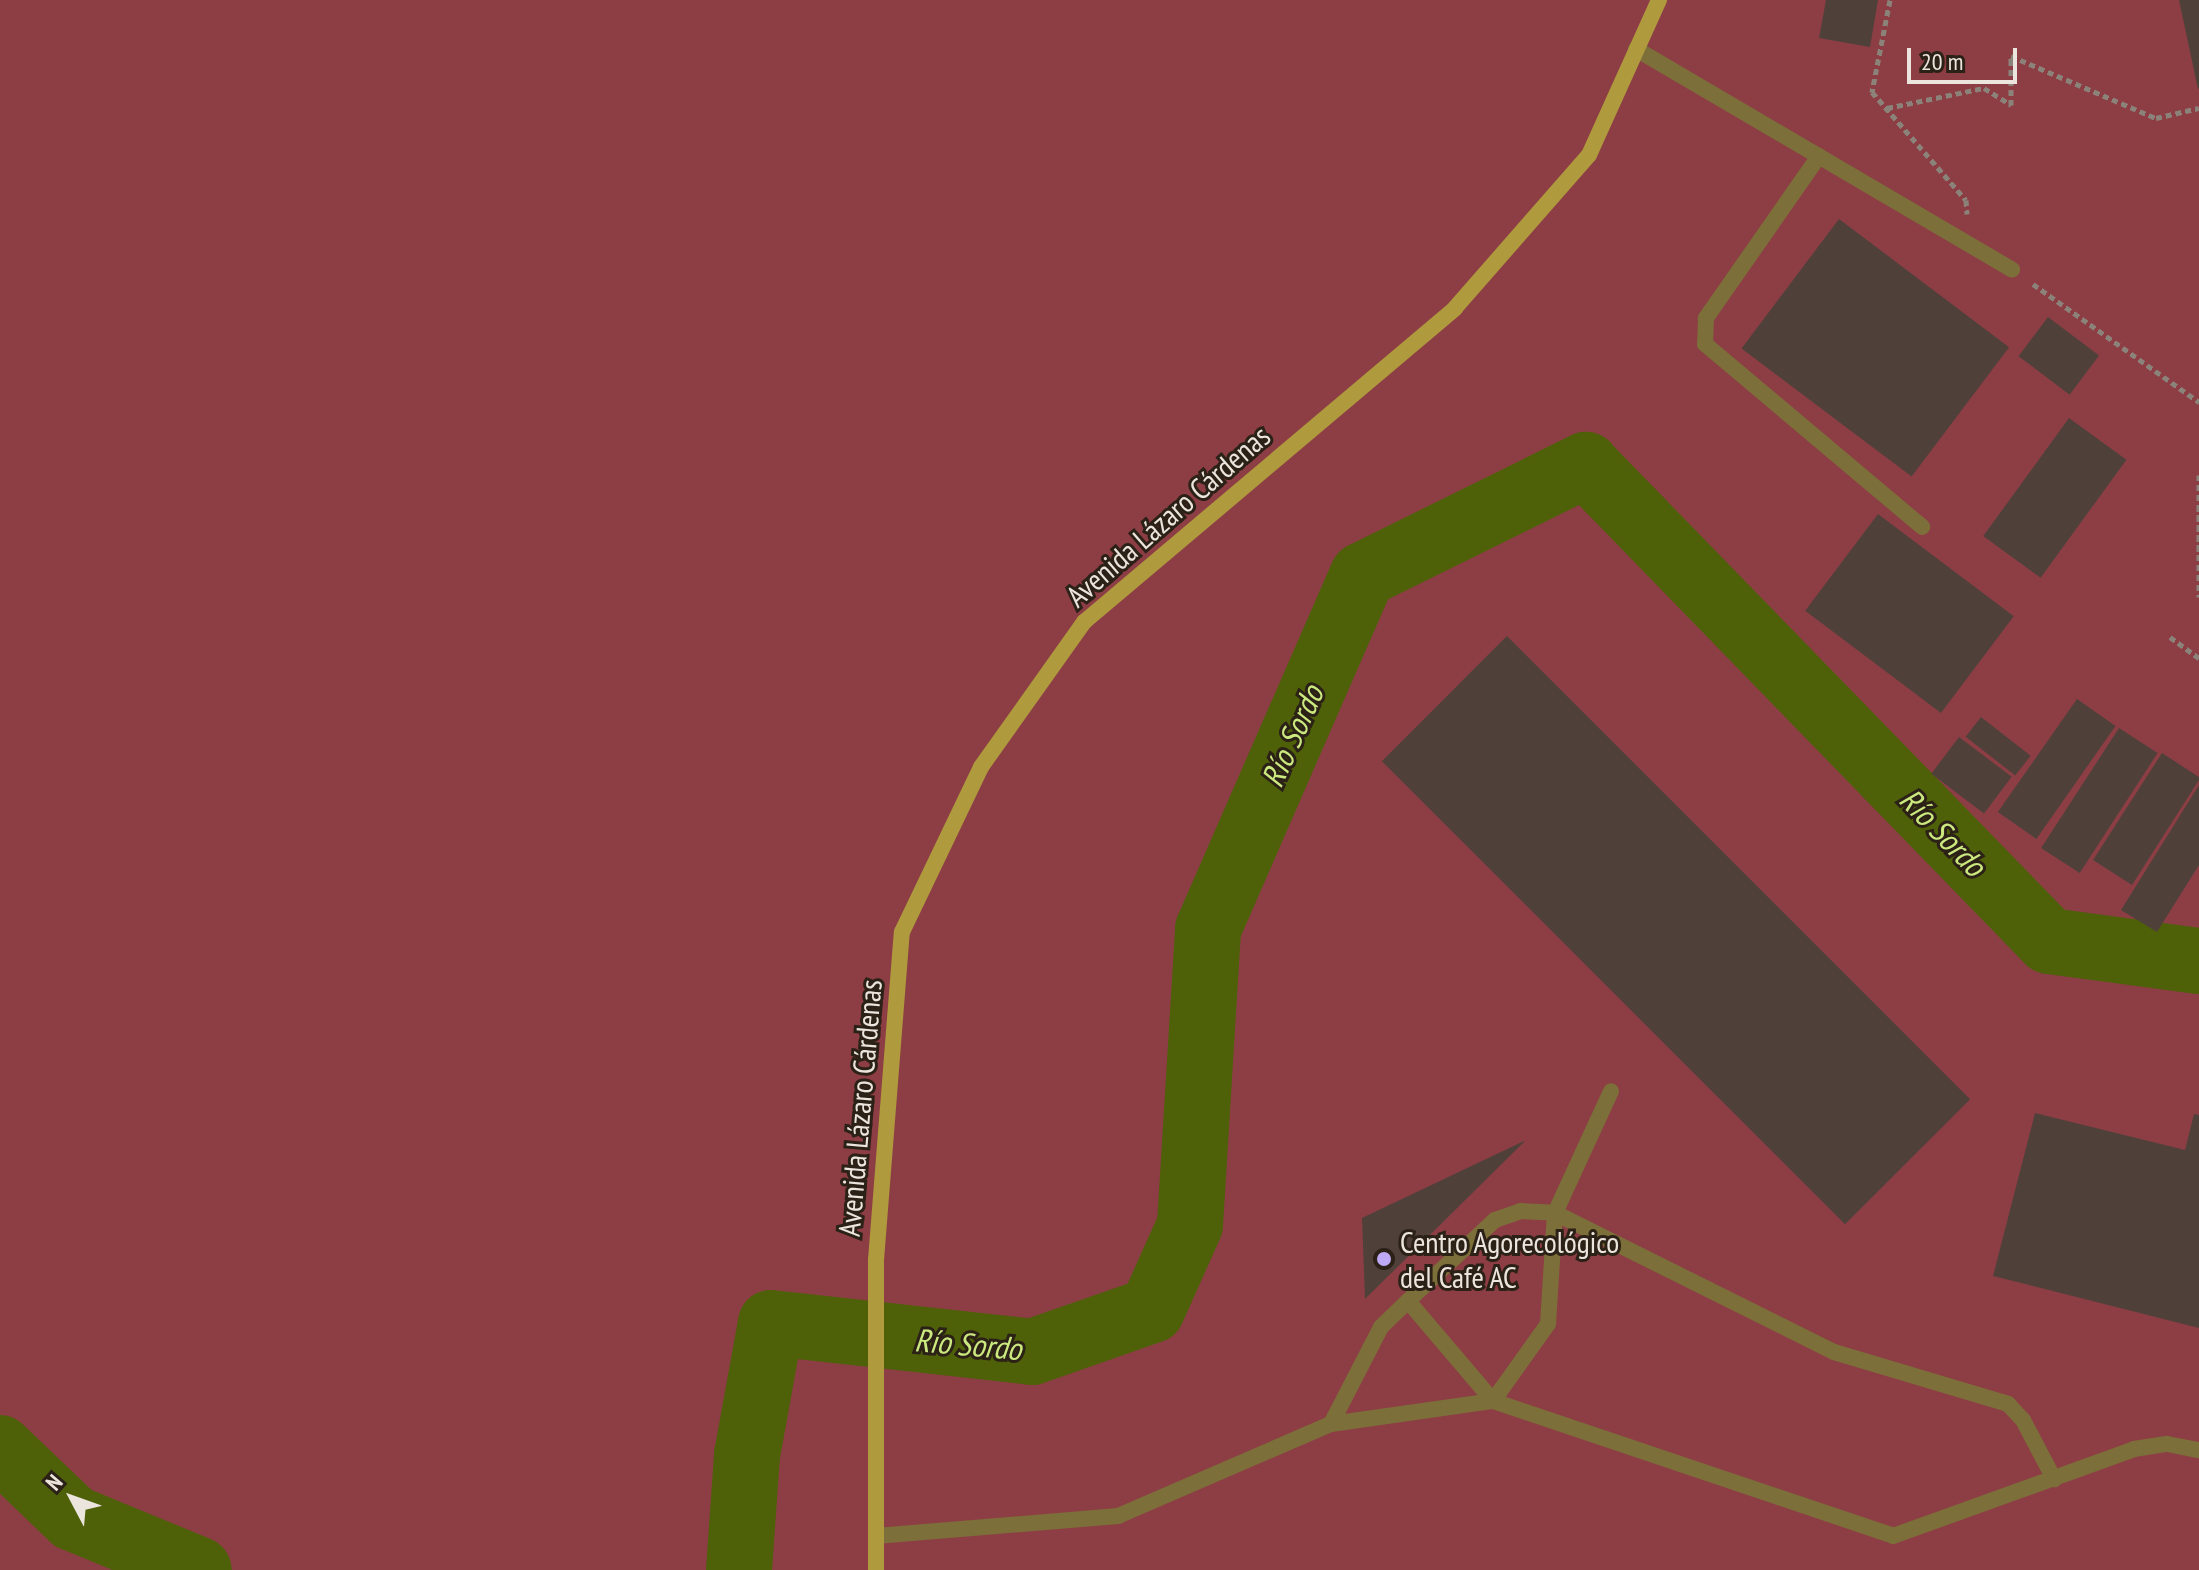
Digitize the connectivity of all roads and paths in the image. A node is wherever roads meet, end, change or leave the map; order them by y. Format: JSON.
{"nodes":[{"id":1,"x":1659,"y":0,"type":"edge"},
{"id":2,"x":1890,"y":0,"type":"edge"},
{"id":3,"x":1636,"y":49,"type":"junction"},
{"id":4,"x":1887,"y":108,"type":"junction"},
{"id":5,"x":2199,"y":108,"type":"edge"},
{"id":6,"x":1819,"y":156,"type":"junction"},
{"id":7,"x":1969,"y":244,"type":"junction"},
{"id":8,"x":2012,"y":270,"type":"joint"},
{"id":9,"x":2199,"y":402,"type":"edge"},
{"id":10,"x":2199,"y":475,"type":"edge"},
{"id":11,"x":1922,"y":527,"type":"dead end"},
{"id":12,"x":2199,"y":597,"type":"edge"},
{"id":13,"x":2170,"y":637,"type":"dead end"},
{"id":14,"x":2199,"y":658,"type":"edge"},
{"id":15,"x":1611,"y":1091,"type":"dead end"},
{"id":16,"x":1555,"y":1213,"type":"junction"},
{"id":17,"x":1408,"y":1301,"type":"junction"},
{"id":18,"x":1493,"y":1401,"type":"junction"},
{"id":19,"x":1331,"y":1424,"type":"junction"},
{"id":20,"x":2199,"y":1450,"type":"edge"},
{"id":21,"x":2054,"y":1479,"type":"junction"},
{"id":22,"x":876,"y":1536,"type":"junction"},
{"id":23,"x":876,"y":1570,"type":"edge"}],
"edges":[{"from":1,"to":3,"type":"main road","name":"Avenida Lázaro Cárdenas"},
{"from":2,"to":4,"type":"path"},
{"from":3,"to":6,"type":"lane"},
{"from":3,"to":22,"type":"main road","name":"Avenida Lázaro Cárdenas"},
{"from":4,"to":5,"type":"path"},
{"from":4,"to":7,"type":"path"},
{"from":6,"to":7,"type":"lane"},
{"from":6,"to":11,"type":"lane"},
{"from":7,"to":8,"type":"lane"},
{"from":8,"to":9,"type":"path"},
{"from":10,"to":12,"type":"path"},
{"from":13,"to":14,"type":"path"},
{"from":15,"to":16,"type":"lane"},
{"from":16,"to":17,"type":"lane"},
{"from":16,"to":18,"type":"lane"},
{"from":16,"to":21,"type":"lane"},
{"from":17,"to":18,"type":"lane"},
{"from":17,"to":19,"type":"lane"},
{"from":18,"to":19,"type":"lane"},
{"from":18,"to":21,"type":"lane"},
{"from":19,"to":22,"type":"lane"},
{"from":20,"to":21,"type":"lane"},
{"from":22,"to":23,"type":"main road","name":"Avenida Lázaro Cárdenas"}]}
